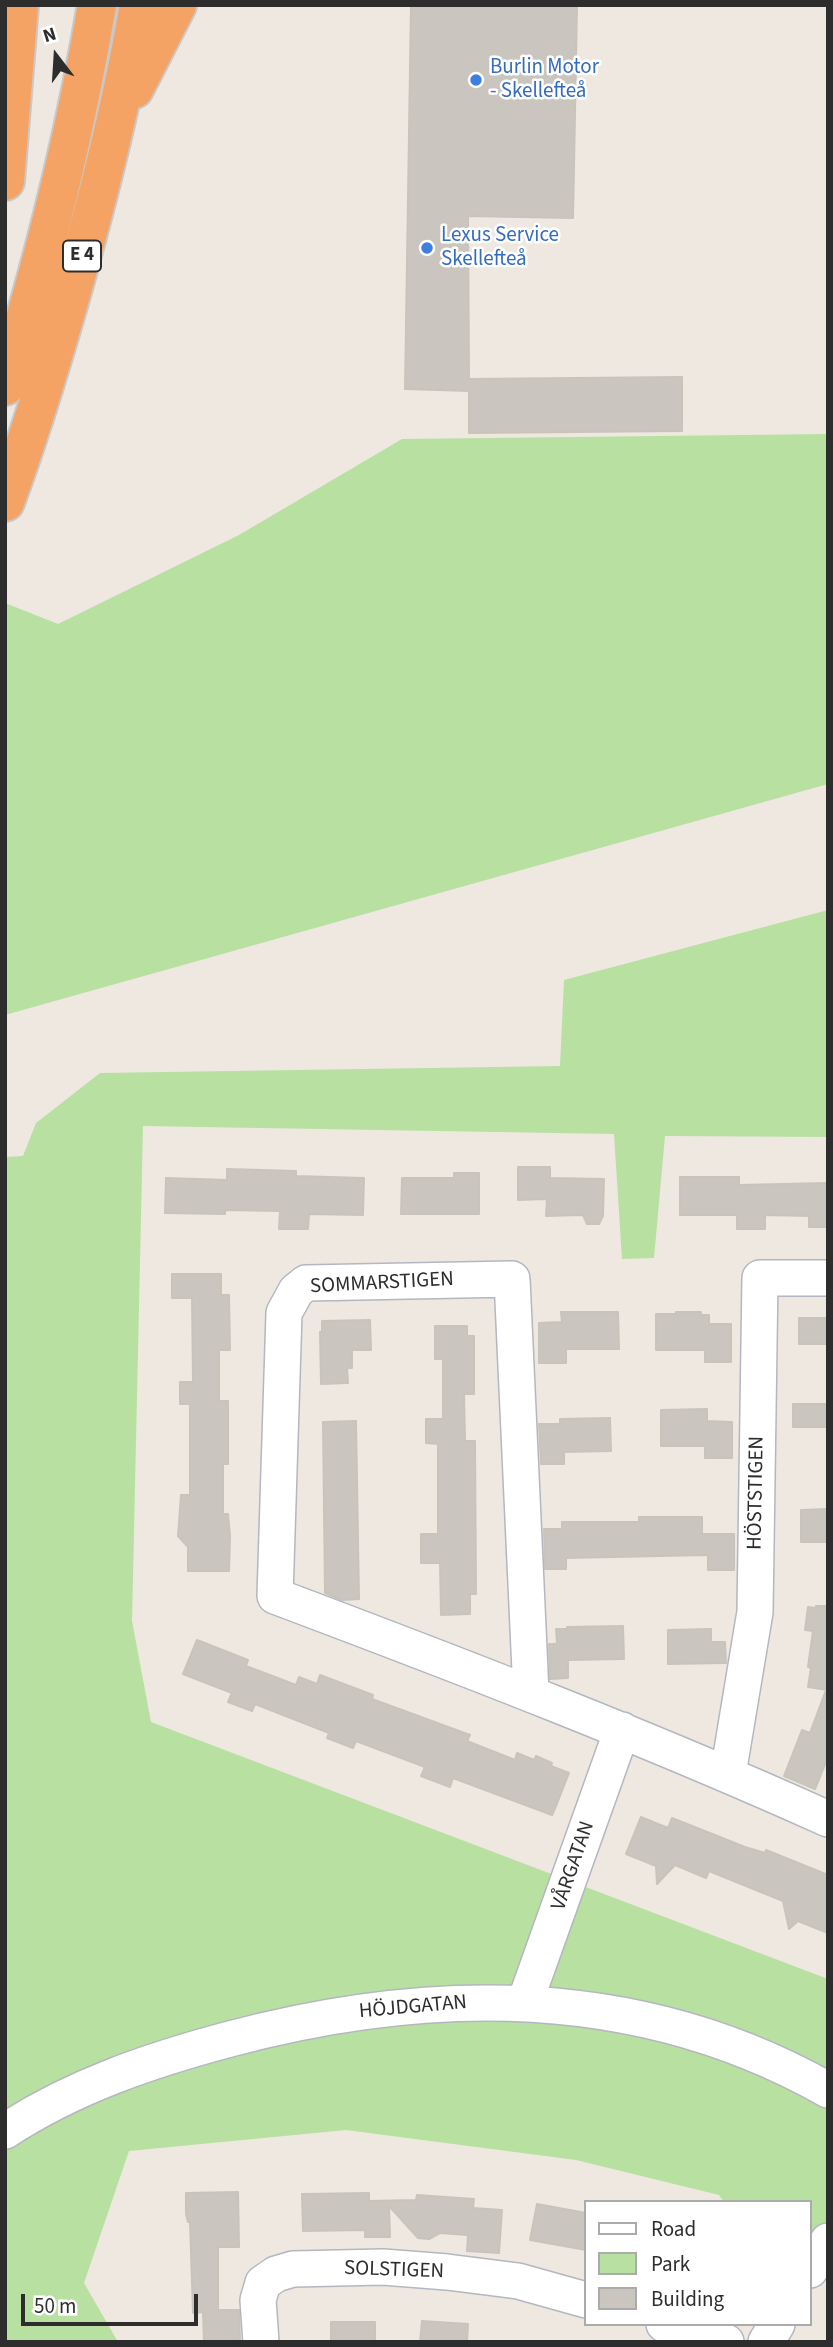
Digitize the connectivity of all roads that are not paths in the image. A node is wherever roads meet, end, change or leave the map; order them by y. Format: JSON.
{"nodes":[{"id":1,"x":19,"y":5,"type":"edge"},
{"id":2,"x":97,"y":5,"type":"edge"},
{"id":3,"x":139,"y":5,"type":"edge"},
{"id":4,"x":177,"y":5,"type":"edge"},
{"id":5,"x":116,"y":122,"type":"junction"},
{"id":6,"x":5,"y":181,"type":"edge"},
{"id":7,"x":5,"y":386,"type":"edge"},
{"id":8,"x":5,"y":502,"type":"edge"},
{"id":9,"x":828,"y":1278,"type":"edge"},
{"id":10,"x":531,"y":1693,"type":"junction"},
{"id":11,"x":622,"y":1730,"type":"junction"},
{"id":12,"x":728,"y":1774,"type":"junction"},
{"id":13,"x":828,"y":1819,"type":"edge"},
{"id":14,"x":525,"y":2002,"type":"junction"},
{"id":15,"x":828,"y":2090,"type":"edge"},
{"id":16,"x":5,"y":2131,"type":"edge"},
{"id":17,"x":828,"y":2241,"type":"edge"},
{"id":18,"x":812,"y":2267,"type":"edge"},
{"id":19,"x":584,"y":2299,"type":"edge"},
{"id":20,"x":671,"y":2326,"type":"edge"},
{"id":21,"x":776,"y":2326,"type":"edge"},
{"id":22,"x":261,"y":2342,"type":"edge"},
{"id":23,"x":726,"y":2342,"type":"edge"},
{"id":24,"x":766,"y":2342,"type":"edge"}],
"edges":[{"from":1,"to":6,"type":"highway"},
{"from":2,"to":7,"type":"highway","number":"E 4"},
{"from":3,"to":5,"type":"highway","number":"E 4"},
{"from":4,"to":5,"type":"highway"},
{"from":5,"to":8,"type":"highway","number":"E 4"},
{"from":9,"to":12,"type":"street","name":"HÖSTSTIGEN"},
{"from":10,"to":10,"type":"street","name":"SOMMARSTIGEN"},
{"from":10,"to":11,"type":"street","name":"SOMMARSTIGEN"},
{"from":11,"to":12,"type":"street"},
{"from":11,"to":14,"type":"street","name":"VÅRGATAN"},
{"from":12,"to":13,"type":"street"},
{"from":14,"to":15,"type":"street","name":"HÖJDGATAN"},
{"from":14,"to":16,"type":"street","name":"HÖJDGATAN"},
{"from":17,"to":18,"type":"street"},
{"from":19,"to":22,"type":"street","name":"SOLSTIGEN"},
{"from":20,"to":23,"type":"street"},
{"from":21,"to":24,"type":"street"}]}
